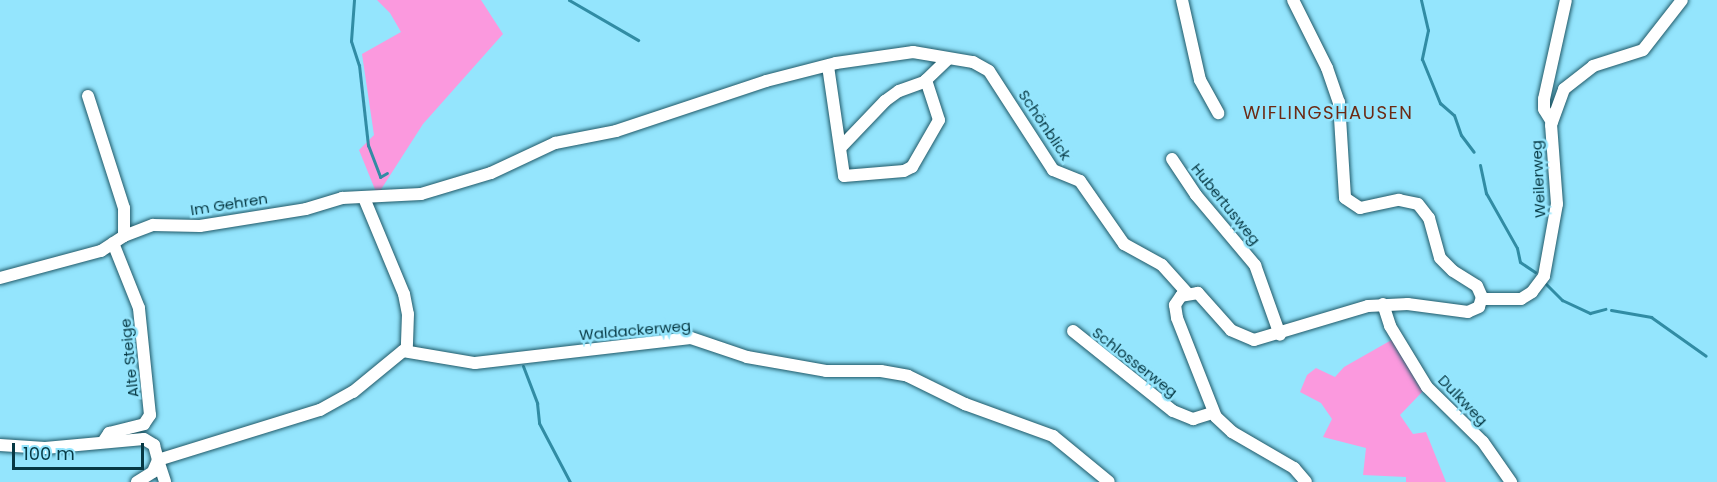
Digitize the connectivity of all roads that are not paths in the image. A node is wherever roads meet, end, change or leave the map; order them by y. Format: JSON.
{"nodes":[{"id":1,"x":1182,"y":0,"type":"edge"},
{"id":2,"x":1293,"y":0,"type":"edge"},
{"id":3,"x":1566,"y":0,"type":"edge"},
{"id":4,"x":1682,"y":0,"type":"edge"},
{"id":5,"x":948,"y":58,"type":"junction"},
{"id":6,"x":828,"y":66,"type":"junction"},
{"id":7,"x":926,"y":80,"type":"junction"},
{"id":8,"x":88,"y":96,"type":"dead end"},
{"id":9,"x":709,"y":101,"type":"joint"},
{"id":10,"x":1218,"y":113,"type":"dead end"},
{"id":11,"x":1552,"y":122,"type":"junction"},
{"id":12,"x":841,"y":147,"type":"junction"},
{"id":13,"x":1172,"y":159,"type":"dead end"},
{"id":14,"x":364,"y":198,"type":"junction"},
{"id":15,"x":118,"y":239,"type":"junction"},
{"id":16,"x":0,"y":278,"type":"edge"},
{"id":17,"x":1187,"y":293,"type":"junction"},
{"id":18,"x":1482,"y":299,"type":"junction"},
{"id":19,"x":1383,"y":304,"type":"junction"},
{"id":20,"x":1073,"y":331,"type":"dead end"},
{"id":21,"x":1280,"y":335,"type":"junction"},
{"id":22,"x":407,"y":351,"type":"junction"},
{"id":23,"x":1214,"y":413,"type":"junction"},
{"id":24,"x":103,"y":442,"type":"junction"},
{"id":25,"x":0,"y":446,"type":"edge"},
{"id":26,"x":158,"y":460,"type":"junction"},
{"id":27,"x":137,"y":482,"type":"edge"},
{"id":28,"x":165,"y":482,"type":"edge"},
{"id":29,"x":1109,"y":482,"type":"edge"},
{"id":30,"x":1306,"y":482,"type":"edge"},
{"id":31,"x":1511,"y":482,"type":"edge"}],
"edges":[{"from":1,"to":10,"type":"street"},
{"from":2,"to":18,"type":"street"},
{"from":3,"to":11,"type":"street"},
{"from":4,"to":11,"type":"street","name":"Weilerweg"},
{"from":5,"to":6,"type":"street","name":"Schönblick"},
{"from":5,"to":7,"type":"street"},
{"from":5,"to":17,"type":"street","name":"Schönblick"},
{"from":6,"to":9,"type":"street","name":"Schönblick"},
{"from":6,"to":12,"type":"street"},
{"from":7,"to":12,"type":"street"},
{"from":7,"to":12,"type":"street"},
{"from":8,"to":15,"type":"street"},
{"from":9,"to":14,"type":"street","name":"Im Gehren"},
{"from":11,"to":18,"type":"street","name":"Weilerweg"},
{"from":13,"to":21,"type":"street","name":"Hubertusweg"},
{"from":14,"to":15,"type":"street","name":"Im Gehren"},
{"from":14,"to":22,"type":"street"},
{"from":15,"to":16,"type":"street","name":"Im Gehren"},
{"from":15,"to":24,"type":"street","name":"Alte Steige"},
{"from":17,"to":21,"type":"street","name":"Schönblick"},
{"from":17,"to":23,"type":"street"},
{"from":18,"to":19,"type":"street","name":"Schönblick"},
{"from":19,"to":21,"type":"street","name":"Schönblick"},
{"from":19,"to":31,"type":"street","name":"Dulkweg"},
{"from":20,"to":23,"type":"street","name":"Schlosserweg"},
{"from":22,"to":26,"type":"street"},
{"from":22,"to":29,"type":"street","name":"Waldackerweg"},
{"from":23,"to":30,"type":"street"},
{"from":24,"to":25,"type":"street"},
{"from":24,"to":26,"type":"street"},
{"from":26,"to":27,"type":"street"},
{"from":26,"to":28,"type":"street"}]}
